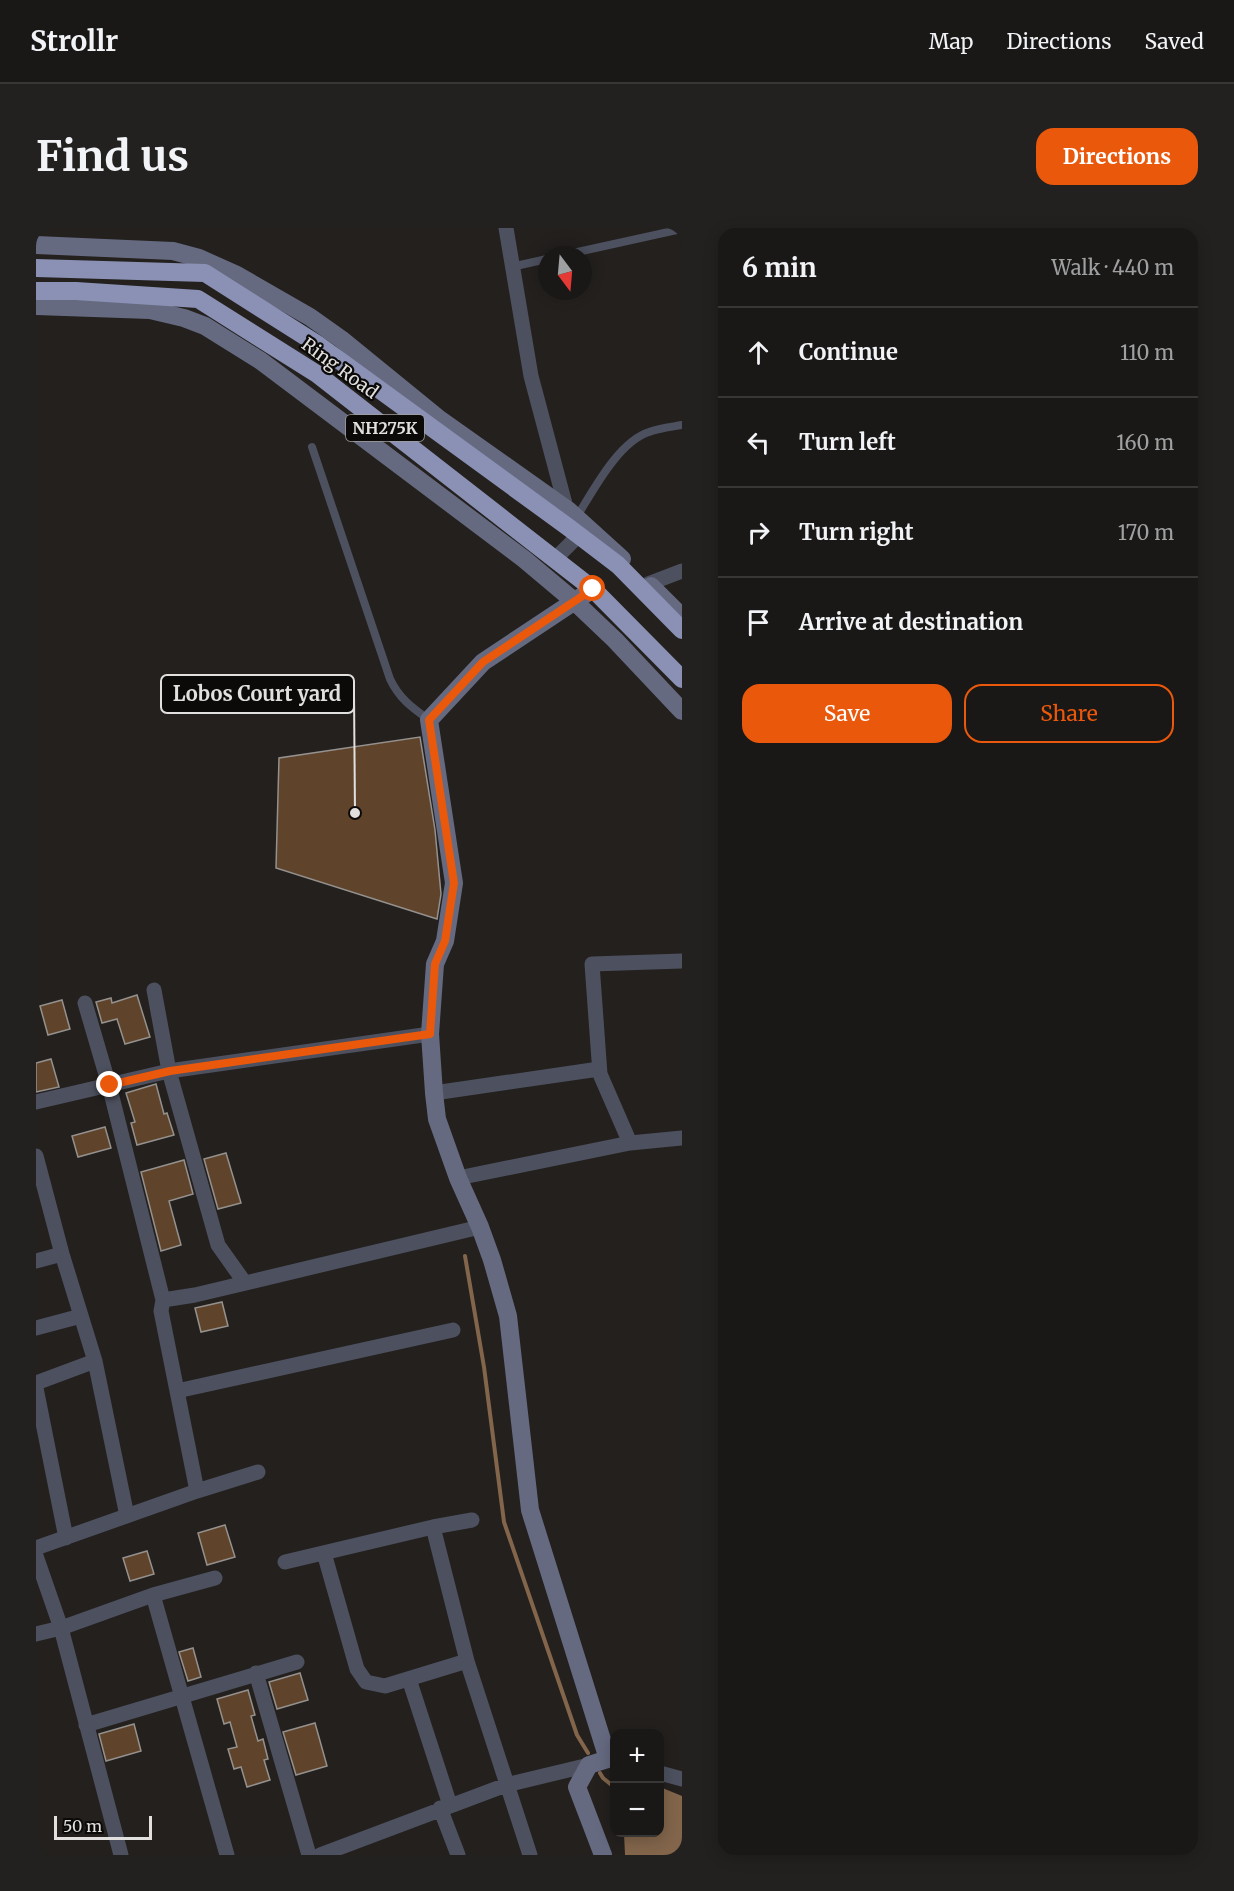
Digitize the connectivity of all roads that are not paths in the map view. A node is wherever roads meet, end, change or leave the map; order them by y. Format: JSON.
{"nodes":[{"id":1,"x":506,"y":228,"type":"edge"},
{"id":2,"x":682,"y":229,"type":"edge"},
{"id":3,"x":36,"y":245,"type":"edge"},
{"id":4,"x":592,"y":249,"type":"edge"},
{"id":5,"x":538,"y":261,"type":"edge"},
{"id":6,"x":36,"y":267,"type":"edge"},
{"id":7,"x":511,"y":267,"type":"junction"},
{"id":8,"x":36,"y":291,"type":"edge"},
{"id":9,"x":36,"y":306,"type":"edge"},
{"id":10,"x":323,"y":337,"type":"junction"},
{"id":11,"x":682,"y":425,"type":"edge"},
{"id":12,"x":312,"y":447,"type":"dead end"},
{"id":13,"x":573,"y":522,"type":"junction"},
{"id":14,"x":555,"y":559,"type":"junction"},
{"id":15,"x":682,"y":571,"type":"edge"},
{"id":16,"x":648,"y":584,"type":"junction"},
{"id":17,"x":593,"y":589,"type":"junction"},
{"id":18,"x":574,"y":601,"type":"junction"},
{"id":19,"x":682,"y":617,"type":"edge"},
{"id":20,"x":682,"y":630,"type":"edge"},
{"id":21,"x":682,"y":679,"type":"edge"},
{"id":22,"x":682,"y":711,"type":"edge"},
{"id":23,"x":429,"y":720,"type":"junction"},
{"id":24,"x":682,"y":961,"type":"edge"},
{"id":25,"x":154,"y":990,"type":"dead end"},
{"id":26,"x":85,"y":1003,"type":"dead end"},
{"id":27,"x":430,"y":1034,"type":"junction"},
{"id":28,"x":599,"y":1069,"type":"junction"},
{"id":29,"x":170,"y":1071,"type":"junction"},
{"id":30,"x":110,"y":1085,"type":"junction"},
{"id":31,"x":434,"y":1093,"type":"junction"},
{"id":32,"x":36,"y":1102,"type":"edge"},
{"id":33,"x":682,"y":1138,"type":"edge"},
{"id":34,"x":630,"y":1143,"type":"junction"},
{"id":35,"x":36,"y":1156,"type":"edge"},
{"id":36,"x":458,"y":1178,"type":"junction"},
{"id":37,"x":480,"y":1227,"type":"junction"},
{"id":38,"x":62,"y":1254,"type":"junction"},
{"id":39,"x":36,"y":1261,"type":"edge"},
{"id":40,"x":244,"y":1283,"type":"junction"},
{"id":41,"x":163,"y":1300,"type":"junction"},
{"id":42,"x":81,"y":1316,"type":"junction"},
{"id":43,"x":36,"y":1328,"type":"edge"},
{"id":44,"x":453,"y":1330,"type":"dead end"},
{"id":45,"x":95,"y":1361,"type":"junction"},
{"id":46,"x":36,"y":1383,"type":"edge"},
{"id":47,"x":36,"y":1389,"type":"edge"},
{"id":48,"x":177,"y":1391,"type":"junction"},
{"id":49,"x":258,"y":1472,"type":"dead end"},
{"id":50,"x":197,"y":1491,"type":"junction"},
{"id":51,"x":127,"y":1516,"type":"junction"},
{"id":52,"x":472,"y":1520,"type":"dead end"},
{"id":53,"x":433,"y":1527,"type":"junction"},
{"id":54,"x":66,"y":1538,"type":"junction"},
{"id":55,"x":36,"y":1548,"type":"edge"},
{"id":56,"x":324,"y":1553,"type":"junction"},
{"id":57,"x":36,"y":1556,"type":"edge"},
{"id":58,"x":285,"y":1562,"type":"dead end"},
{"id":59,"x":215,"y":1578,"type":"dead end"},
{"id":60,"x":153,"y":1594,"type":"junction"},
{"id":61,"x":61,"y":1628,"type":"junction"},
{"id":62,"x":36,"y":1634,"type":"edge"},
{"id":63,"x":467,"y":1661,"type":"junction"},
{"id":64,"x":297,"y":1662,"type":"dead end"},
{"id":65,"x":256,"y":1673,"type":"junction"},
{"id":66,"x":409,"y":1679,"type":"junction"},
{"id":67,"x":183,"y":1695,"type":"junction"},
{"id":68,"x":86,"y":1725,"type":"junction"},
{"id":69,"x":610,"y":1757,"type":"edge"},
{"id":70,"x":610,"y":1760,"type":"edge"},
{"id":71,"x":589,"y":1765,"type":"junction"},
{"id":72,"x":664,"y":1774,"type":"edge"},
{"id":73,"x":682,"y":1779,"type":"edge"},
{"id":74,"x":506,"y":1785,"type":"junction"},
{"id":75,"x":445,"y":1807,"type":"junction"},
{"id":76,"x":362,"y":1848,"type":"edge"},
{"id":77,"x":121,"y":1855,"type":"edge"},
{"id":78,"x":227,"y":1855,"type":"edge"},
{"id":79,"x":309,"y":1855,"type":"edge"},
{"id":80,"x":320,"y":1855,"type":"edge"},
{"id":81,"x":458,"y":1855,"type":"edge"},
{"id":82,"x":530,"y":1855,"type":"edge"},
{"id":83,"x":603,"y":1855,"type":"edge"}],
"edges":[{"from":1,"to":7,"type":"street"},
{"from":2,"to":4,"type":"lane"},
{"from":3,"to":10,"type":"street"},
{"from":5,"to":7,"type":"lane"},
{"from":6,"to":10,"type":"highway","name":"Ring Road","number":"NH275K"},
{"from":7,"to":13,"type":"street"},
{"from":8,"to":14,"type":"highway","name":"Ring Road","number":"NH275K"},
{"from":9,"to":18,"type":"street"},
{"from":10,"to":13,"type":"highway","name":"Ring Road","number":"NH275K"},
{"from":11,"to":13,"type":"lane"},
{"from":12,"to":23,"type":"lane"},
{"from":13,"to":14,"type":"street"},
{"from":13,"to":16,"type":"street"},
{"from":13,"to":20,"type":"highway","name":"Ring Road","number":"NH275K"},
{"from":14,"to":17,"type":"highway","name":"Ring Road","number":"NH275K"},
{"from":15,"to":16,"type":"street"},
{"from":16,"to":19,"type":"street"},
{"from":17,"to":18,"type":"street"},
{"from":17,"to":21,"type":"highway","name":"Ring Road","number":"NH275K"},
{"from":18,"to":22,"type":"street"},
{"from":18,"to":23,"type":"street"},
{"from":23,"to":27,"type":"street"},
{"from":24,"to":28,"type":"street"},
{"from":25,"to":29,"type":"street"},
{"from":26,"to":30,"type":"street"},
{"from":27,"to":29,"type":"street"},
{"from":27,"to":31,"type":"street"},
{"from":28,"to":31,"type":"street"},
{"from":28,"to":34,"type":"street"},
{"from":29,"to":30,"type":"street"},
{"from":29,"to":40,"type":"street"},
{"from":30,"to":32,"type":"street"},
{"from":30,"to":41,"type":"street"},
{"from":31,"to":36,"type":"street"},
{"from":33,"to":34,"type":"street"},
{"from":34,"to":36,"type":"street"},
{"from":35,"to":38,"type":"street"},
{"from":36,"to":37,"type":"street"},
{"from":37,"to":40,"type":"street"},
{"from":37,"to":69,"type":"street"},
{"from":38,"to":39,"type":"street"},
{"from":38,"to":42,"type":"street"},
{"from":40,"to":41,"type":"street"},
{"from":41,"to":48,"type":"street"},
{"from":42,"to":43,"type":"street"},
{"from":42,"to":45,"type":"street"},
{"from":44,"to":48,"type":"street"},
{"from":45,"to":46,"type":"street"},
{"from":45,"to":51,"type":"street"},
{"from":47,"to":54,"type":"street"},
{"from":48,"to":50,"type":"street"},
{"from":49,"to":50,"type":"street"},
{"from":50,"to":51,"type":"street"},
{"from":51,"to":54,"type":"street"},
{"from":52,"to":53,"type":"street"},
{"from":53,"to":56,"type":"street"},
{"from":53,"to":63,"type":"street"},
{"from":54,"to":55,"type":"street"},
{"from":56,"to":58,"type":"street"},
{"from":56,"to":66,"type":"street"},
{"from":57,"to":61,"type":"street"},
{"from":59,"to":60,"type":"street"},
{"from":60,"to":61,"type":"street"},
{"from":60,"to":67,"type":"street"},
{"from":61,"to":62,"type":"street"},
{"from":61,"to":68,"type":"street"},
{"from":63,"to":66,"type":"street"},
{"from":63,"to":74,"type":"street"},
{"from":64,"to":65,"type":"street"},
{"from":65,"to":67,"type":"street"},
{"from":65,"to":79,"type":"street"},
{"from":66,"to":75,"type":"street"},
{"from":67,"to":68,"type":"street"},
{"from":67,"to":78,"type":"street"},
{"from":68,"to":77,"type":"street"},
{"from":70,"to":71,"type":"street"},
{"from":71,"to":74,"type":"street"},
{"from":71,"to":83,"type":"street"},
{"from":72,"to":73,"type":"street"},
{"from":74,"to":75,"type":"street"},
{"from":74,"to":82,"type":"street"},
{"from":75,"to":76,"type":"street"},
{"from":75,"to":81,"type":"street"},
{"from":76,"to":80,"type":"street"}]}
